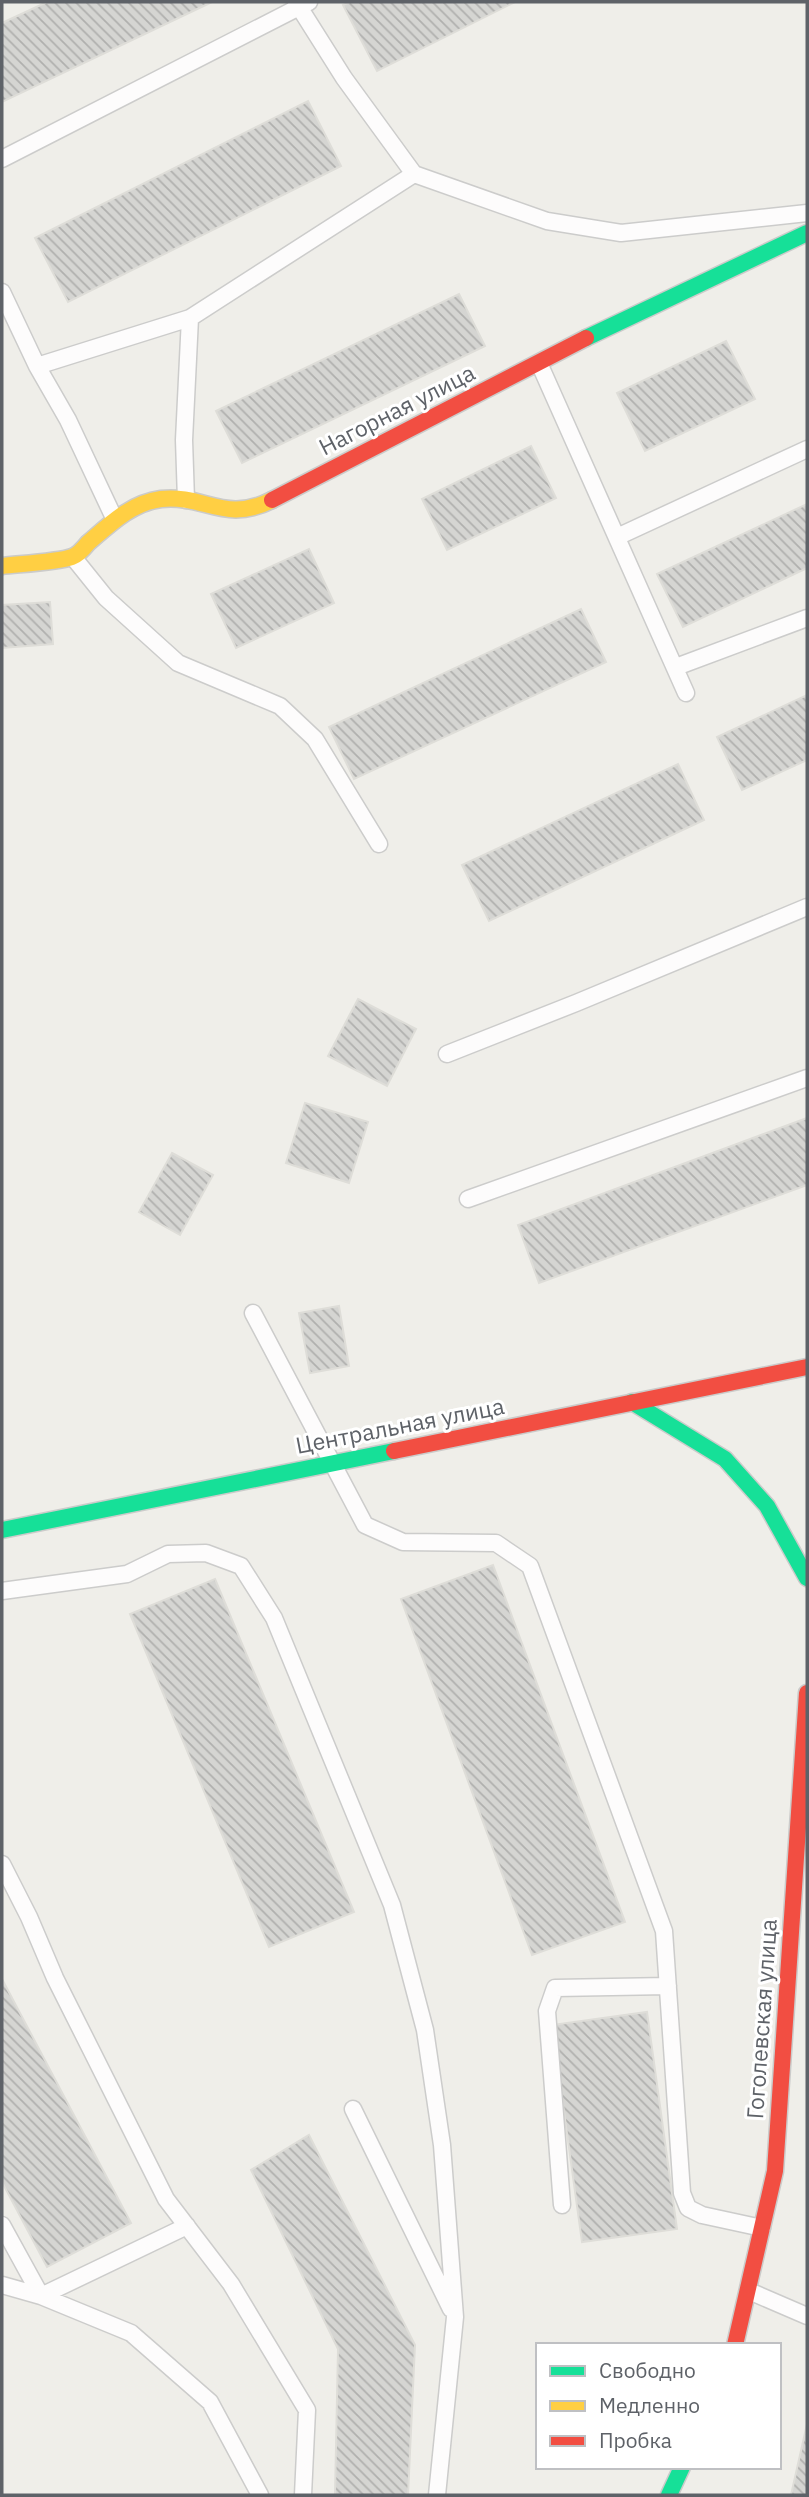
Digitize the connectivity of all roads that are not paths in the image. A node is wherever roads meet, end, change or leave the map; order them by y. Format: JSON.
{"nodes":[{"id":1,"x":301,"y":4,"type":"edge"},
{"id":2,"x":2,"y":159,"type":"edge"},
{"id":3,"x":414,"y":174,"type":"junction"},
{"id":4,"x":807,"y":213,"type":"edge"},
{"id":5,"x":807,"y":233,"type":"edge"},
{"id":6,"x":2,"y":292,"type":"edge"},
{"id":7,"x":190,"y":318,"type":"junction"},
{"id":8,"x":539,"y":363,"type":"junction"},
{"id":9,"x":37,"y":366,"type":"junction"},
{"id":10,"x":807,"y":449,"type":"edge"},
{"id":11,"x":186,"y":500,"type":"junction"},
{"id":12,"x":115,"y":520,"type":"junction"},
{"id":13,"x":617,"y":537,"type":"junction"},
{"id":14,"x":73,"y":557,"type":"junction"},
{"id":15,"x":2,"y":566,"type":"edge"},
{"id":16,"x":807,"y":618,"type":"edge"},
{"id":17,"x":676,"y":667,"type":"junction"},
{"id":18,"x":686,"y":693,"type":"dead end"},
{"id":19,"x":379,"y":844,"type":"dead end"},
{"id":20,"x":807,"y":906,"type":"edge"},
{"id":21,"x":447,"y":1054,"type":"dead end"},
{"id":22,"x":807,"y":1078,"type":"edge"},
{"id":23,"x":468,"y":1199,"type":"dead end"},
{"id":24,"x":253,"y":1313,"type":"dead end"},
{"id":25,"x":807,"y":1367,"type":"edge"},
{"id":26,"x":632,"y":1402,"type":"junction"},
{"id":27,"x":334,"y":1463,"type":"junction"},
{"id":28,"x":2,"y":1530,"type":"edge"},
{"id":29,"x":807,"y":1578,"type":"edge"},
{"id":30,"x":2,"y":1591,"type":"edge"},
{"id":31,"x":807,"y":1693,"type":"edge"},
{"id":32,"x":2,"y":1864,"type":"edge"},
{"id":33,"x":668,"y":1986,"type":"junction"},
{"id":34,"x":353,"y":2109,"type":"dead end"},
{"id":35,"x":562,"y":2205,"type":"dead end"},
{"id":36,"x":2,"y":2225,"type":"edge"},
{"id":37,"x":187,"y":2226,"type":"junction"},
{"id":38,"x":763,"y":2228,"type":"junction"},
{"id":39,"x":2,"y":2285,"type":"edge"},
{"id":40,"x":749,"y":2291,"type":"junction"},
{"id":41,"x":41,"y":2297,"type":"junction"},
{"id":42,"x":807,"y":2316,"type":"edge"},
{"id":43,"x":455,"y":2317,"type":"junction"},
{"id":44,"x":736,"y":2343,"type":"edge"},
{"id":45,"x":681,"y":2469,"type":"edge"},
{"id":46,"x":260,"y":2495,"type":"edge"},
{"id":47,"x":303,"y":2495,"type":"edge"},
{"id":48,"x":437,"y":2495,"type":"edge"},
{"id":49,"x":669,"y":2495,"type":"edge"}],
"edges":[{"from":1,"to":2,"type":"lane"},
{"from":1,"to":3,"type":"lane"},
{"from":3,"to":4,"type":"lane"},
{"from":3,"to":7,"type":"lane"},
{"from":5,"to":8,"type":"street","name":"Нагорная улица"},
{"from":6,"to":9,"type":"lane"},
{"from":7,"to":9,"type":"lane"},
{"from":7,"to":11,"type":"lane"},
{"from":8,"to":11,"type":"street","name":"Нагорная улица"},
{"from":8,"to":13,"type":"lane"},
{"from":9,"to":12,"type":"lane"},
{"from":10,"to":13,"type":"lane"},
{"from":11,"to":12,"type":"street","name":"Нагорная улица"},
{"from":12,"to":14,"type":"street","name":"Нагорная улица"},
{"from":13,"to":17,"type":"lane"},
{"from":14,"to":15,"type":"street"},
{"from":14,"to":19,"type":"lane"},
{"from":16,"to":17,"type":"lane"},
{"from":17,"to":18,"type":"lane"},
{"from":20,"to":21,"type":"lane"},
{"from":22,"to":23,"type":"lane"},
{"from":24,"to":27,"type":"lane"},
{"from":25,"to":26,"type":"street","name":"Центральная улица"},
{"from":26,"to":27,"type":"street","name":"Центральная улица"},
{"from":26,"to":29,"type":"street"},
{"from":27,"to":28,"type":"street","name":"Центральная улица"},
{"from":27,"to":33,"type":"lane"},
{"from":30,"to":43,"type":"lane"},
{"from":31,"to":38,"type":"street","name":"Гоголевская улица"},
{"from":32,"to":37,"type":"lane"},
{"from":33,"to":35,"type":"lane"},
{"from":33,"to":38,"type":"lane"},
{"from":34,"to":43,"type":"lane"},
{"from":36,"to":41,"type":"lane"},
{"from":37,"to":41,"type":"lane"},
{"from":37,"to":47,"type":"lane"},
{"from":38,"to":40,"type":"street","name":"Гоголевская улица"},
{"from":39,"to":41,"type":"lane"},
{"from":40,"to":42,"type":"lane"},
{"from":40,"to":44,"type":"street","name":"Гоголевская улица"},
{"from":41,"to":46,"type":"lane"},
{"from":43,"to":48,"type":"lane"},
{"from":45,"to":49,"type":"street"}]}
